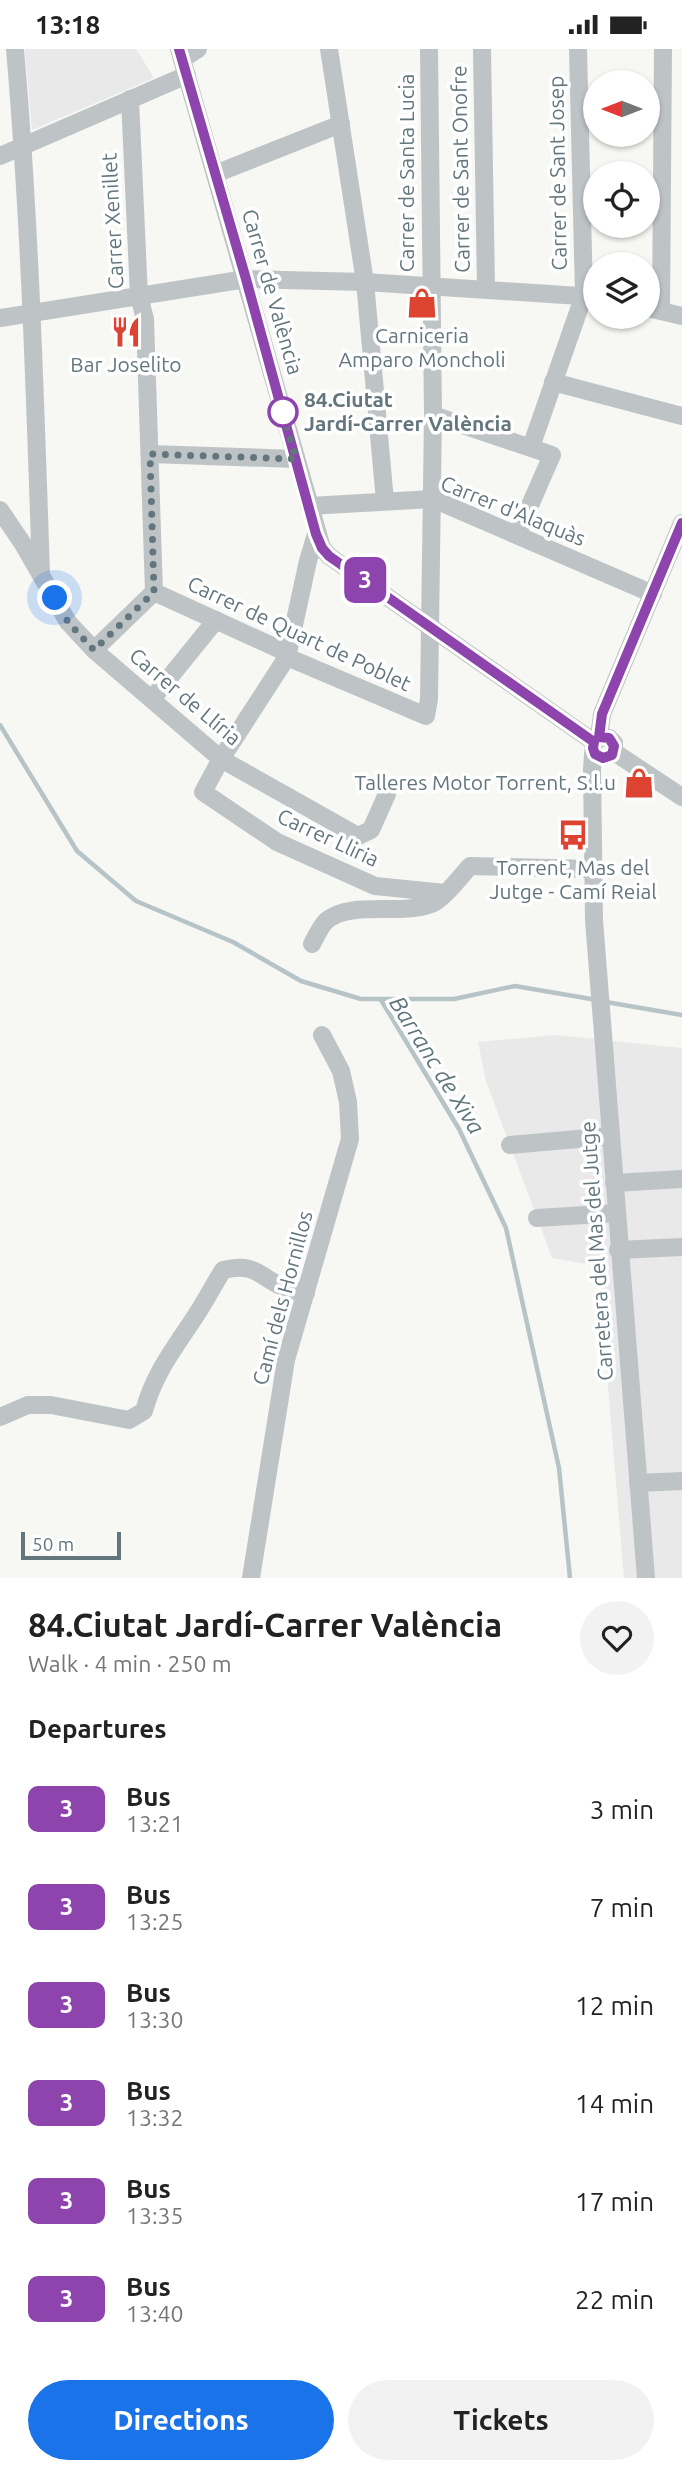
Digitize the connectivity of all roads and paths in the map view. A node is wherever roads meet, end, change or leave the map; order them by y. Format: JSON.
{"nodes":[{"id":1,"x":15,"y":49,"type":"edge"},
{"id":2,"x":198,"y":49,"type":"edge"},
{"id":3,"x":329,"y":49,"type":"edge"},
{"id":4,"x":429,"y":49,"type":"edge"},
{"id":5,"x":482,"y":49,"type":"edge"},
{"id":6,"x":578,"y":49,"type":"edge"},
{"id":7,"x":663,"y":49,"type":"edge"},
{"id":8,"x":183,"y":61,"type":"edge"},
{"id":9,"x":130,"y":99,"type":"junction"},
{"id":10,"x":341,"y":124,"type":"junction"},
{"id":11,"x":23,"y":146,"type":"junction"},
{"id":12,"x":0,"y":156,"type":"edge"},
{"id":13,"x":215,"y":174,"type":"junction"},
{"id":14,"x":588,"y":252,"type":"edge"},
{"id":15,"x":656,"y":252,"type":"edge"},
{"id":16,"x":246,"y":279,"type":"junction"},
{"id":17,"x":365,"y":282,"type":"junction"},
{"id":18,"x":431,"y":286,"type":"junction"},
{"id":19,"x":486,"y":289,"type":"junction"},
{"id":20,"x":139,"y":296,"type":"junction"},
{"id":21,"x":583,"y":296,"type":"edge"},
{"id":22,"x":660,"y":311,"type":"edge"},
{"id":23,"x":583,"y":312,"type":"edge"},
{"id":24,"x":33,"y":313,"type":"junction"},
{"id":25,"x":682,"y":316,"type":"edge"},
{"id":26,"x":0,"y":318,"type":"edge"},
{"id":27,"x":553,"y":382,"type":"junction"},
{"id":28,"x":433,"y":415,"type":"junction"},
{"id":29,"x":682,"y":417,"type":"edge"},
{"id":30,"x":530,"y":447,"type":"junction"},
{"id":31,"x":150,"y":454,"type":"junction"},
{"id":32,"x":296,"y":459,"type":"junction"},
{"id":33,"x":433,"y":499,"type":"junction"},
{"id":34,"x":385,"y":501,"type":"junction"},
{"id":35,"x":309,"y":506,"type":"junction"},
{"id":36,"x":0,"y":510,"type":"edge"},
{"id":37,"x":682,"y":523,"type":"edge"},
{"id":38,"x":316,"y":534,"type":"junction"},
{"id":39,"x":517,"y":534,"type":"junction"},
{"id":40,"x":41,"y":574,"type":"junction"},
{"id":41,"x":154,"y":592,"type":"junction"},
{"id":42,"x":653,"y":594,"type":"junction"},
{"id":43,"x":216,"y":620,"type":"junction"},
{"id":44,"x":430,"y":627,"type":"junction"},
{"id":45,"x":94,"y":650,"type":"junction"},
{"id":46,"x":286,"y":657,"type":"junction"},
{"id":47,"x":152,"y":699,"type":"junction"},
{"id":48,"x":426,"y":716,"type":"joint"},
{"id":49,"x":596,"y":744,"type":"junction"},
{"id":50,"x":221,"y":759,"type":"junction"},
{"id":51,"x":387,"y":795,"type":"dead end"},
{"id":52,"x":682,"y":797,"type":"edge"},
{"id":53,"x":594,"y":869,"type":"junction"},
{"id":54,"x":445,"y":893,"type":"junction"},
{"id":55,"x":312,"y":944,"type":"dead end"},
{"id":56,"x":322,"y":1035,"type":"dead end"},
{"id":57,"x":611,"y":1136,"type":"junction"},
{"id":58,"x":510,"y":1145,"type":"dead end"},
{"id":59,"x":682,"y":1179,"type":"edge"},
{"id":60,"x":614,"y":1183,"type":"junction"},
{"id":61,"x":616,"y":1213,"type":"junction"},
{"id":62,"x":537,"y":1218,"type":"dead end"},
{"id":63,"x":682,"y":1247,"type":"edge"},
{"id":64,"x":618,"y":1250,"type":"junction"},
{"id":65,"x":306,"y":1293,"type":"junction"},
{"id":66,"x":0,"y":1417,"type":"edge"},
{"id":67,"x":682,"y":1481,"type":"edge"},
{"id":68,"x":638,"y":1483,"type":"junction"},
{"id":69,"x":251,"y":1578,"type":"edge"},
{"id":70,"x":646,"y":1578,"type":"edge"}],
"edges":[{"from":1,"to":11,"type":"street"},
{"from":2,"to":8,"type":"street"},
{"from":3,"to":10,"type":"street"},
{"from":4,"to":18,"type":"street","name":"Carrer de Santa Lucia"},
{"from":5,"to":19,"type":"street","name":"Carrer de Sant Onofre"},
{"from":6,"to":14,"type":"street","name":"Carrer de Sant Josep"},
{"from":7,"to":15,"type":"street"},
{"from":8,"to":9,"type":"street"},
{"from":8,"to":13,"type":"street","name":"Carrer de València"},
{"from":9,"to":11,"type":"street"},
{"from":9,"to":20,"type":"street","name":"Carrer Xenillet"},
{"from":10,"to":13,"type":"street"},
{"from":10,"to":17,"type":"street"},
{"from":11,"to":12,"type":"street"},
{"from":11,"to":24,"type":"street"},
{"from":13,"to":16,"type":"street","name":"Carrer de València"},
{"from":16,"to":17,"type":"street"},
{"from":16,"to":20,"type":"street"},
{"from":16,"to":32,"type":"street","name":"Carrer de València"},
{"from":17,"to":18,"type":"street"},
{"from":17,"to":34,"type":"street"},
{"from":18,"to":19,"type":"street"},
{"from":18,"to":28,"type":"street","name":"Carrer de Santa Lucia"},
{"from":19,"to":21,"type":"street"},
{"from":20,"to":24,"type":"street"},
{"from":20,"to":31,"type":"street","name":"Carrer Xenillet"},
{"from":22,"to":25,"type":"street"},
{"from":23,"to":27,"type":"street"},
{"from":24,"to":26,"type":"street"},
{"from":24,"to":40,"type":"street"},
{"from":27,"to":29,"type":"street"},
{"from":27,"to":30,"type":"street"},
{"from":28,"to":30,"type":"street"},
{"from":28,"to":33,"type":"street","name":"Carrer de Santa Lucia"},
{"from":30,"to":39,"type":"street"},
{"from":31,"to":32,"type":"street"},
{"from":31,"to":41,"type":"street","name":"Carrer Xenillet"},
{"from":32,"to":35,"type":"street","name":"Carrer de València"},
{"from":33,"to":34,"type":"street","name":"Carrer d'Alaquàs"},
{"from":33,"to":39,"type":"street","name":"Carrer d'Alaquàs"},
{"from":33,"to":44,"type":"street","name":"Carrer de Santa Lucia"},
{"from":34,"to":35,"type":"street","name":"Carrer d'Alaquàs"},
{"from":35,"to":38,"type":"street","name":"Carrer de València"},
{"from":36,"to":40,"type":"street","name":"Carrer de Llíria"},
{"from":37,"to":42,"type":"street","name":"Carretera del Mas del Jutge"},
{"from":38,"to":44,"type":"street","name":"Carrer de València"},
{"from":38,"to":46,"type":"street"},
{"from":39,"to":42,"type":"street","name":"Carrer d'Alaquàs"},
{"from":40,"to":45,"type":"street","name":"Carrer de Llíria"},
{"from":41,"to":43,"type":"street","name":"Carrer de Quart de Poblet"},
{"from":41,"to":45,"type":"street"},
{"from":42,"to":49,"type":"street","name":"Carretera del Mas del Jutge"},
{"from":43,"to":46,"type":"street","name":"Carrer de Quart de Poblet"},
{"from":43,"to":47,"type":"street"},
{"from":44,"to":48,"type":"street","name":"Carrer de Santa Lucia"},
{"from":44,"to":49,"type":"street","name":"Carrer de València"},
{"from":45,"to":47,"type":"street","name":"Carrer de Llíria"},
{"from":46,"to":48,"type":"street","name":"Carrer de Quart de Poblet"},
{"from":46,"to":50,"type":"street"},
{"from":47,"to":50,"type":"street","name":"Carrer de Llíria"},
{"from":49,"to":52,"type":"street","name":"Carrer de València"},
{"from":49,"to":53,"type":"street","name":"Carretera del Mas del Jutge"},
{"from":50,"to":51,"type":"street","name":"Carrer de Llíria"},
{"from":50,"to":54,"type":"street","name":"Carrer Lliria"},
{"from":53,"to":54,"type":"street"},
{"from":53,"to":57,"type":"street","name":"Carretera del Mas del Jutge"},
{"from":54,"to":55,"type":"street"},
{"from":56,"to":65,"type":"street","name":"Camí dels Hornillos"},
{"from":57,"to":58,"type":"street"},
{"from":57,"to":60,"type":"street","name":"Carretera del Mas del Jutge"},
{"from":59,"to":60,"type":"street"},
{"from":60,"to":61,"type":"street","name":"Carretera del Mas del Jutge"},
{"from":61,"to":62,"type":"street"},
{"from":61,"to":64,"type":"street","name":"Carretera del Mas del Jutge"},
{"from":63,"to":64,"type":"street"},
{"from":64,"to":68,"type":"street","name":"Carretera del Mas del Jutge"},
{"from":65,"to":66,"type":"street"},
{"from":65,"to":69,"type":"street","name":"Camí dels Hornillos"},
{"from":67,"to":68,"type":"street"},
{"from":68,"to":70,"type":"street","name":"Carretera del Mas del Jutge"}]}
